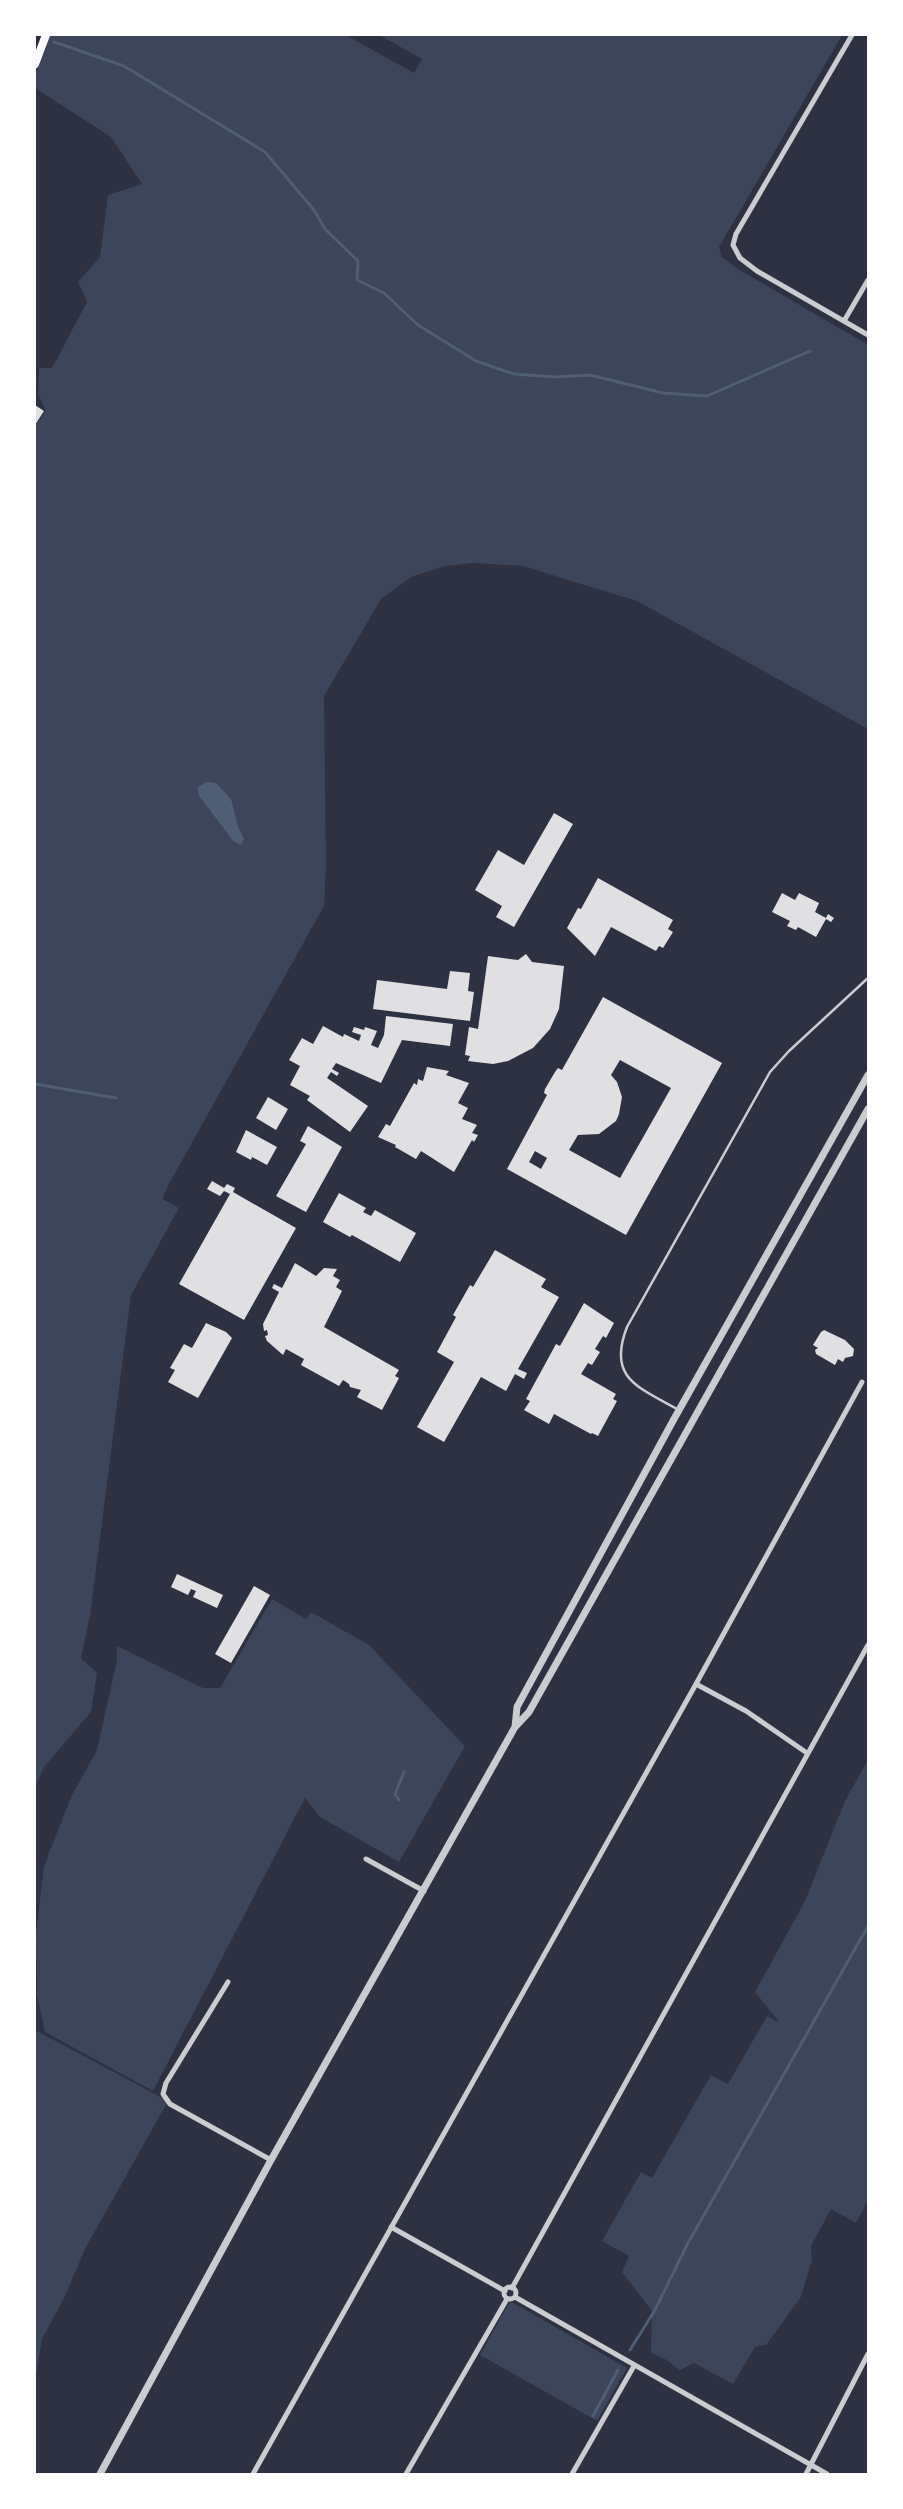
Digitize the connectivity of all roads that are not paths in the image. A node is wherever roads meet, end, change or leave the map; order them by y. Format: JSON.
{"nodes":[{"id":1,"x":46,"y":35,"type":"edge"},
{"id":2,"x":852,"y":35,"type":"edge"},
{"id":3,"x":35,"y":64,"type":"edge"},
{"id":4,"x":868,"y":280,"type":"edge"},
{"id":5,"x":844,"y":321,"type":"junction"},
{"id":6,"x":868,"y":335,"type":"edge"},
{"id":7,"x":868,"y":978,"type":"edge"},
{"id":8,"x":868,"y":1075,"type":"edge"},
{"id":9,"x":868,"y":1109,"type":"edge"},
{"id":10,"x":862,"y":1382,"type":"dead end"},
{"id":11,"x":680,"y":1410,"type":"junction"},
{"id":12,"x":868,"y":1646,"type":"edge"},
{"id":13,"x":696,"y":1684,"type":"junction"},
{"id":14,"x":515,"y":1727,"type":"junction"},
{"id":15,"x":807,"y":1753,"type":"junction"},
{"id":16,"x":366,"y":1859,"type":"dead end"},
{"id":17,"x":424,"y":1891,"type":"junction"},
{"id":18,"x":228,"y":1982,"type":"dead end"},
{"id":19,"x":271,"y":2160,"type":"junction"},
{"id":20,"x":392,"y":2227,"type":"junction"},
{"id":21,"x":512,"y":2288,"type":"junction"},
{"id":22,"x":504,"y":2291,"type":"junction"},
{"id":23,"x":515,"y":2297,"type":"junction"},
{"id":24,"x":507,"y":2298,"type":"junction"},
{"id":25,"x":868,"y":2354,"type":"edge"},
{"id":26,"x":634,"y":2366,"type":"junction"},
{"id":27,"x":810,"y":2465,"type":"junction"},
{"id":28,"x":100,"y":2474,"type":"edge"},
{"id":29,"x":253,"y":2474,"type":"edge"},
{"id":30,"x":406,"y":2474,"type":"edge"},
{"id":31,"x":572,"y":2474,"type":"edge"},
{"id":32,"x":806,"y":2474,"type":"edge"},
{"id":33,"x":827,"y":2474,"type":"edge"}],
"edges":[{"from":1,"to":3,"type":"main road"},
{"from":2,"to":5,"type":"street"},
{"from":4,"to":5,"type":"street"},
{"from":5,"to":6,"type":"street"},
{"from":7,"to":11,"type":"lane"},
{"from":8,"to":11,"type":"street"},
{"from":9,"to":14,"type":"street"},
{"from":10,"to":13,"type":"street"},
{"from":11,"to":14,"type":"street"},
{"from":12,"to":15,"type":"street"},
{"from":13,"to":15,"type":"street"},
{"from":13,"to":20,"type":"street"},
{"from":14,"to":17,"type":"street"},
{"from":15,"to":21,"type":"street"},
{"from":16,"to":17,"type":"street"},
{"from":17,"to":19,"type":"street"},
{"from":18,"to":19,"type":"street"},
{"from":19,"to":28,"type":"street"},
{"from":20,"to":22,"type":"street"},
{"from":20,"to":29,"type":"street"},
{"from":21,"to":22,"type":"street"},
{"from":21,"to":23,"type":"street"},
{"from":22,"to":24,"type":"street"},
{"from":23,"to":24,"type":"street"},
{"from":23,"to":26,"type":"street"},
{"from":24,"to":30,"type":"street"},
{"from":25,"to":27,"type":"street"},
{"from":26,"to":27,"type":"street"},
{"from":26,"to":31,"type":"street"},
{"from":27,"to":32,"type":"street"},
{"from":27,"to":33,"type":"street"}]}
